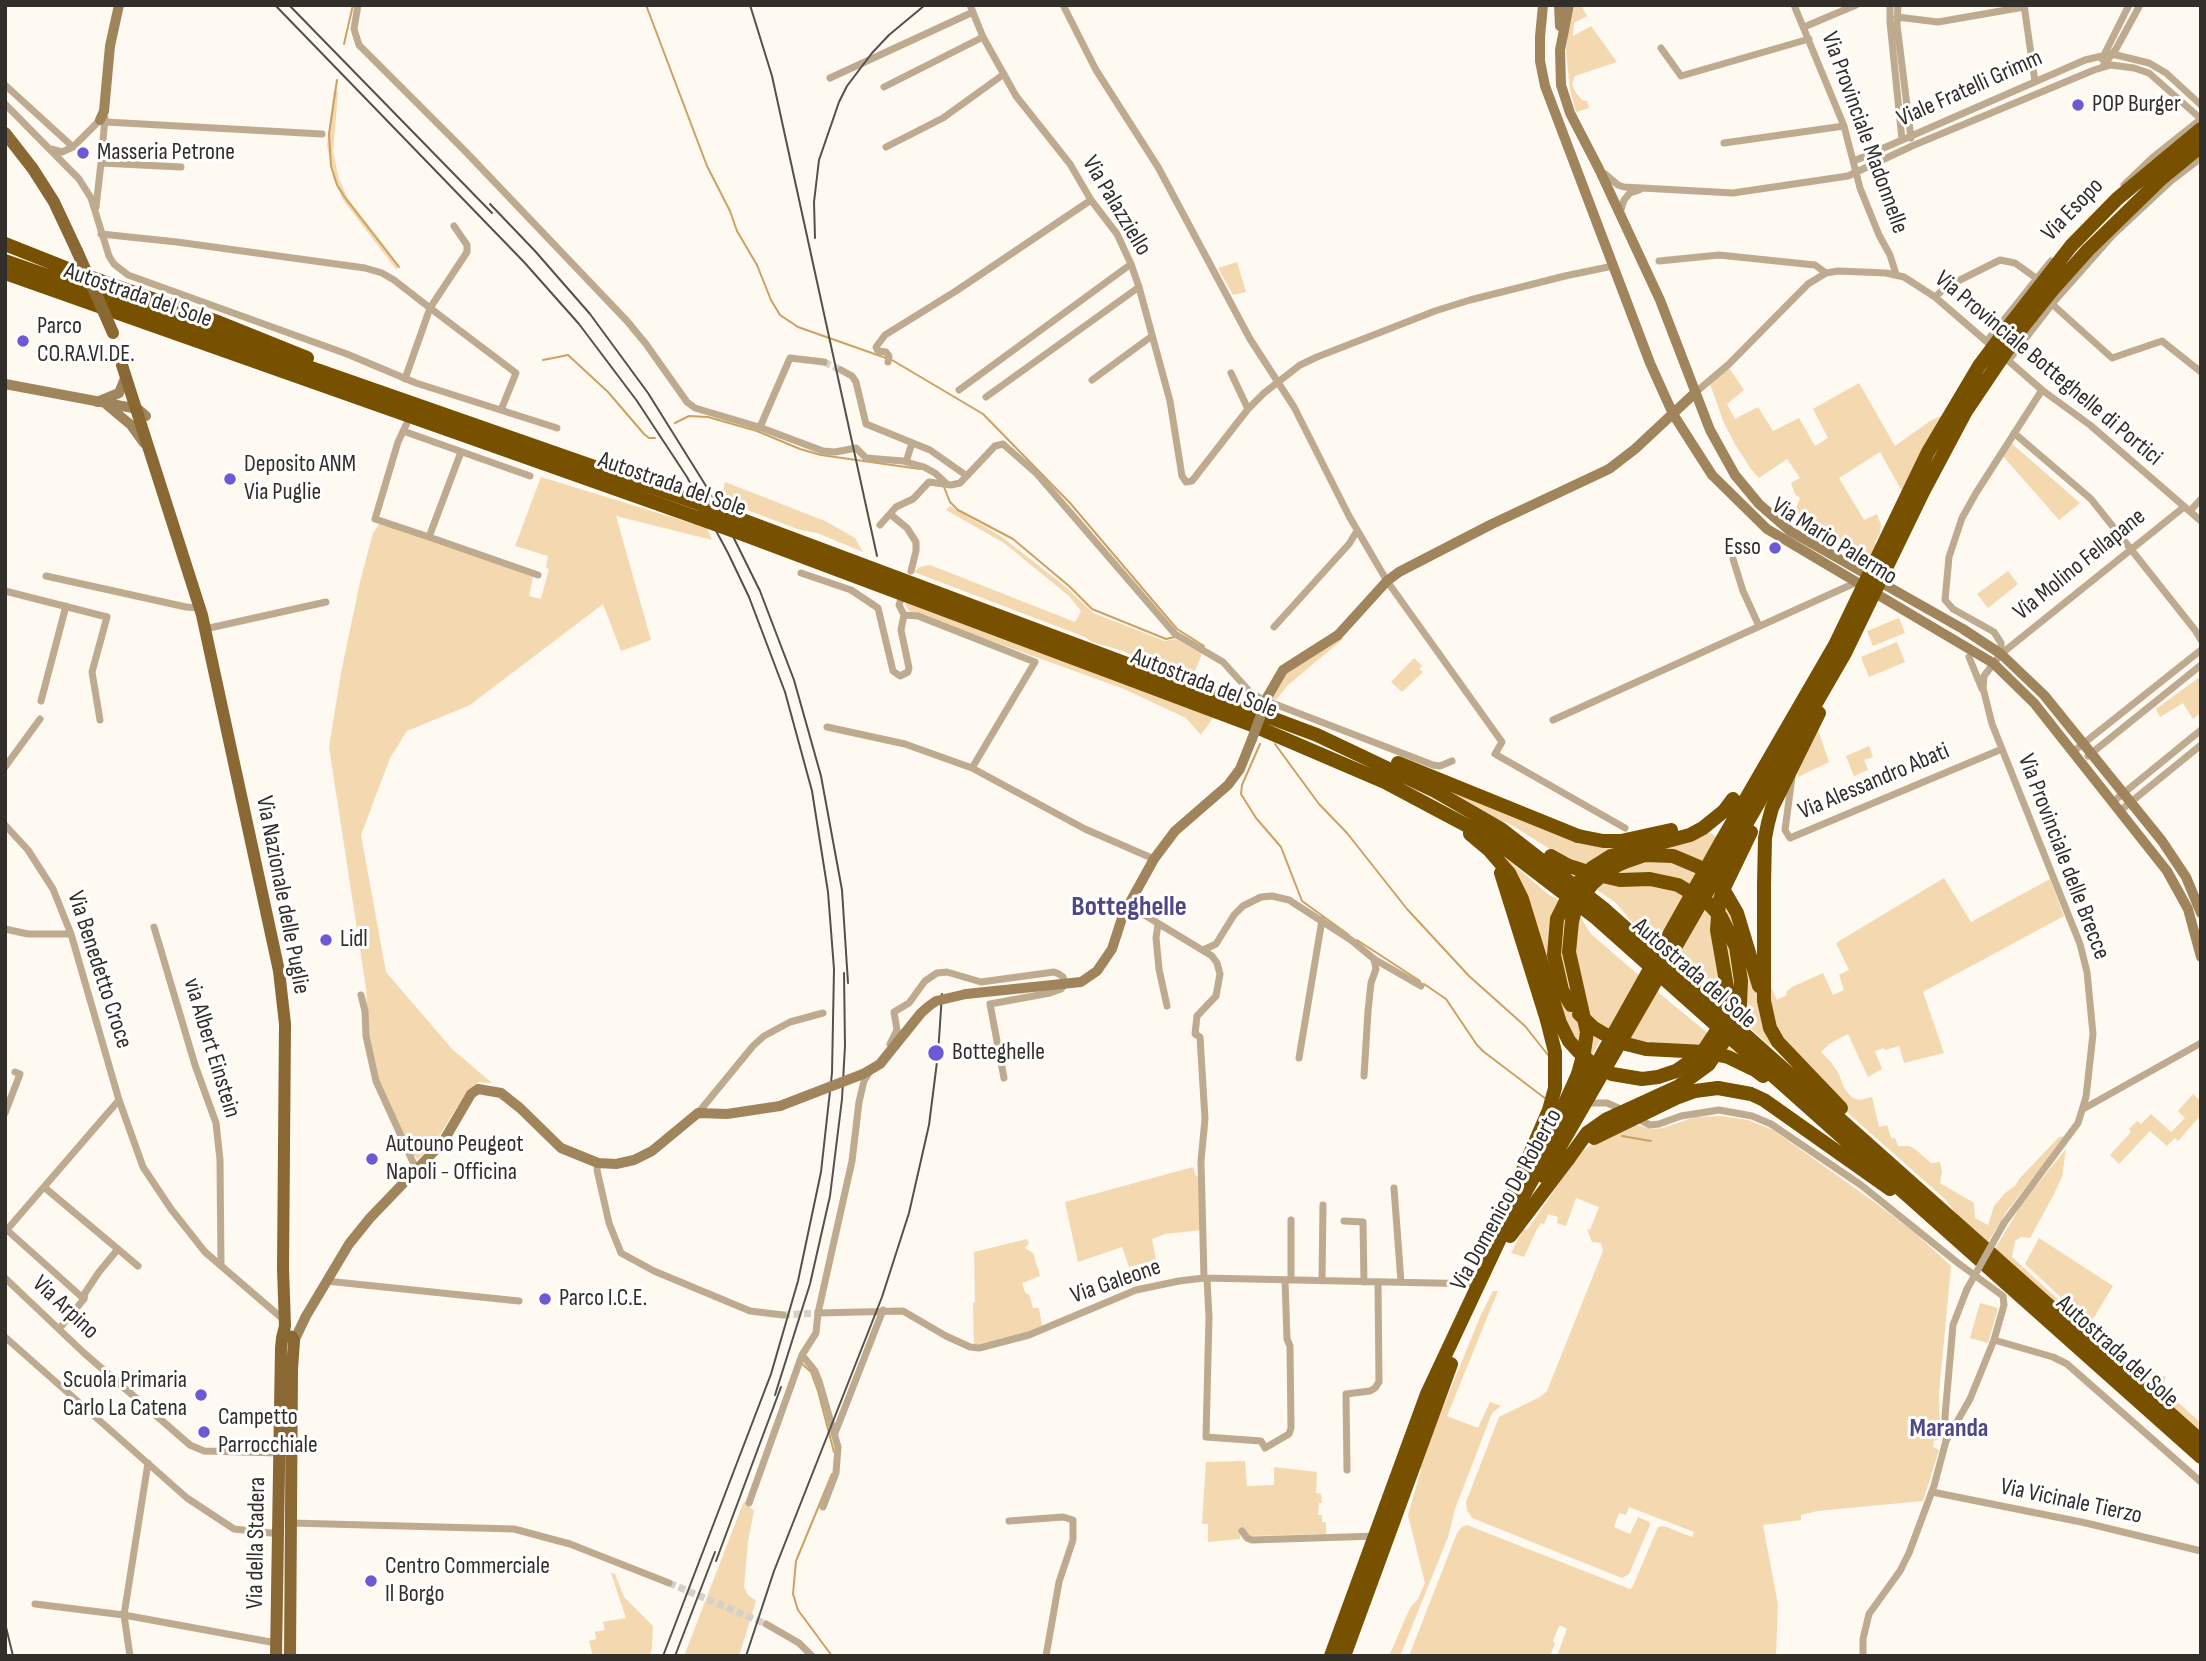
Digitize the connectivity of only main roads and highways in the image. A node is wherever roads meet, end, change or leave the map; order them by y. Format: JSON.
{"nodes":[{"id":1,"x":2201,"y":129,"type":"edge"},
{"id":2,"x":5,"y":133,"type":"edge"},
{"id":3,"x":2201,"y":146,"type":"edge"},
{"id":4,"x":5,"y":244,"type":"edge"},
{"id":5,"x":5,"y":261,"type":"edge"},
{"id":6,"x":5,"y":273,"type":"edge"},
{"id":7,"x":120,"y":350,"type":"junction"},
{"id":8,"x":332,"y":374,"type":"junction"},
{"id":9,"x":142,"y":411,"type":"junction"},
{"id":10,"x":161,"y":481,"type":"junction"},
{"id":11,"x":1845,"y":653,"type":"junction"},
{"id":12,"x":1800,"y":708,"type":"junction"},
{"id":13,"x":1317,"y":734,"type":"junction"},
{"id":14,"x":1385,"y":782,"type":"junction"},
{"id":15,"x":1764,"y":791,"type":"junction"},
{"id":16,"x":1733,"y":799,"type":"junction"},
{"id":17,"x":1501,"y":829,"type":"junction"},
{"id":18,"x":1489,"y":850,"type":"junction"},
{"id":19,"x":1764,"y":1001,"type":"junction"},
{"id":20,"x":1842,"y":1135,"type":"junction"},
{"id":21,"x":1569,"y":1158,"type":"junction"},
{"id":22,"x":1539,"y":1166,"type":"junction"},
{"id":23,"x":1915,"y":1185,"type":"junction"},
{"id":24,"x":1510,"y":1236,"type":"junction"},
{"id":25,"x":1994,"y":1274,"type":"junction"},
{"id":26,"x":1471,"y":1297,"type":"junction"},
{"id":27,"x":289,"y":1336,"type":"joint"},
{"id":28,"x":286,"y":1366,"type":"junction"},
{"id":29,"x":2201,"y":1441,"type":"edge"},
{"id":30,"x":2201,"y":1457,"type":"edge"},
{"id":31,"x":286,"y":1531,"type":"junction"},
{"id":32,"x":276,"y":1649,"type":"edge"},
{"id":33,"x":290,"y":1656,"type":"edge"},
{"id":34,"x":1331,"y":1656,"type":"edge"},
{"id":35,"x":1345,"y":1656,"type":"edge"}],
"edges":[{"from":1,"to":12,"type":"highway","bridge":true},
{"from":2,"to":7,"type":"main road","name":"Via Nazionale delle Puglie","bridge":true},
{"from":3,"to":11,"type":"highway","bridge":true},
{"from":4,"to":8,"type":"highway"},
{"from":5,"to":8,"type":"highway","name":"Autostrada del Sole"},
{"from":6,"to":14,"type":"highway","name":"Autostrada del Sole","bridge":true},
{"from":7,"to":9,"type":"main road","name":"Via Nazionale delle Puglie"},
{"from":7,"to":9,"type":"main road","name":"Via Nazionale delle Puglie"},
{"from":8,"to":13,"type":"highway","name":"Autostrada del Sole","bridge":true},
{"from":9,"to":10,"type":"main road","name":"Via Nazionale delle Puglie"},
{"from":9,"to":10,"type":"main road","name":"Via Nazionale delle Puglie"},
{"from":10,"to":27,"type":"main road","name":"Via Nazionale delle Puglie"},
{"from":11,"to":15,"type":"highway","bridge":true},
{"from":11,"to":19,"type":"highway","bridge":true},
{"from":12,"to":16,"type":"highway","bridge":true},
{"from":12,"to":22,"type":"highway","bridge":true},
{"from":13,"to":16,"type":"highway","bridge":true},
{"from":13,"to":17,"type":"highway","name":"Autostrada del Sole"},
{"from":14,"to":18,"type":"highway"},
{"from":14,"to":20,"type":"highway","name":"Autostrada del Sole"},
{"from":15,"to":18,"type":"highway","bridge":true},
{"from":15,"to":24,"type":"highway","bridge":true},
{"from":16,"to":20,"type":"highway","bridge":true},
{"from":17,"to":21,"type":"highway","bridge":true},
{"from":17,"to":23,"type":"highway","name":"Autostrada del Sole"},
{"from":18,"to":26,"type":"highway","bridge":true},
{"from":19,"to":22,"type":"highway","bridge":true},
{"from":19,"to":23,"type":"highway"},
{"from":20,"to":25,"type":"highway","name":"Autostrada del Sole"},
{"from":21,"to":24,"type":"highway"},
{"from":21,"to":25,"type":"highway","bridge":true},
{"from":22,"to":26,"type":"highway","bridge":true},
{"from":23,"to":29,"type":"highway","name":"Autostrada del Sole"},
{"from":24,"to":35,"type":"highway","bridge":true},
{"from":25,"to":30,"type":"highway","name":"Autostrada del Sole"},
{"from":26,"to":34,"type":"highway","bridge":true},
{"from":27,"to":28,"type":"main road","name":"Via della Stadera"},
{"from":28,"to":31,"type":"main road","name":"Via della Stadera"},
{"from":28,"to":31,"type":"main road","name":"Via della Stadera"},
{"from":31,"to":32,"type":"main road","name":"Via della Stadera"},
{"from":31,"to":33,"type":"main road","name":"Via della Stadera"}]}
